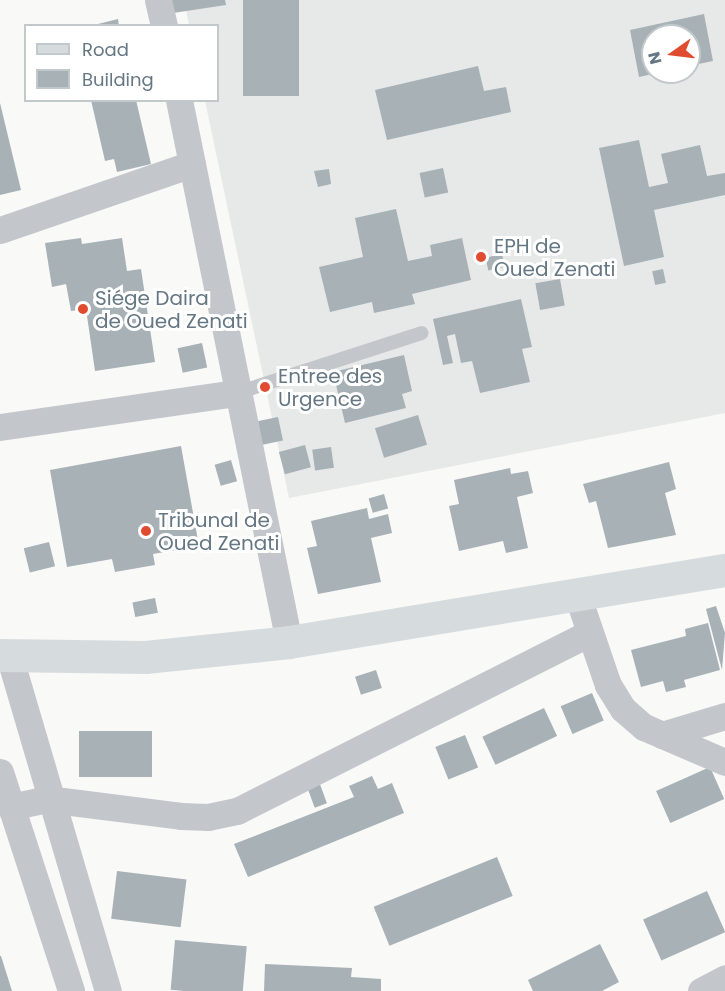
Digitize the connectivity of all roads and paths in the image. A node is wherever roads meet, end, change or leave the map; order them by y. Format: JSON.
{"nodes":[{"id":1,"x":158,"y":0,"type":"edge"},
{"id":2,"x":164,"y":24,"type":"edge"},
{"id":3,"x":179,"y":102,"type":"edge"},
{"id":4,"x":192,"y":164,"type":"junction"},
{"id":5,"x":0,"y":230,"type":"edge"},
{"id":6,"x":422,"y":333,"type":"dead end"},
{"id":7,"x":237,"y":393,"type":"junction"},
{"id":8,"x":0,"y":427,"type":"edge"},
{"id":9,"x":725,"y":570,"type":"edge"},
{"id":10,"x":577,"y":594,"type":"junction"},
{"id":11,"x":590,"y":633,"type":"junction"},
{"id":12,"x":289,"y":642,"type":"junction"},
{"id":13,"x":4,"y":655,"type":"edge"},
{"id":14,"x":725,"y":716,"type":"edge"},
{"id":15,"x":662,"y":735,"type":"junction"},
{"id":16,"x":725,"y":762,"type":"edge"},
{"id":17,"x":0,"y":772,"type":"edge"},
{"id":18,"x":47,"y":799,"type":"junction"},
{"id":19,"x":10,"y":807,"type":"junction"},
{"id":20,"x":725,"y":978,"type":"edge"},
{"id":21,"x":71,"y":991,"type":"edge"},
{"id":22,"x":108,"y":991,"type":"edge"},
{"id":23,"x":701,"y":991,"type":"edge"}],
"edges":[{"from":1,"to":2,"type":"street"},
{"from":3,"to":4,"type":"street"},
{"from":4,"to":5,"type":"street"},
{"from":4,"to":7,"type":"street"},
{"from":6,"to":7,"type":"lane"},
{"from":7,"to":8,"type":"street"},
{"from":7,"to":12,"type":"street"},
{"from":9,"to":10,"type":"main road"},
{"from":10,"to":11,"type":"street"},
{"from":10,"to":12,"type":"main road"},
{"from":11,"to":15,"type":"street"},
{"from":11,"to":18,"type":"street"},
{"from":12,"to":13,"type":"main road"},
{"from":13,"to":18,"type":"street"},
{"from":14,"to":15,"type":"street"},
{"from":15,"to":16,"type":"street"},
{"from":17,"to":19,"type":"street"},
{"from":18,"to":19,"type":"street"},
{"from":18,"to":22,"type":"street"},
{"from":19,"to":21,"type":"street"},
{"from":20,"to":23,"type":"street"}]}
